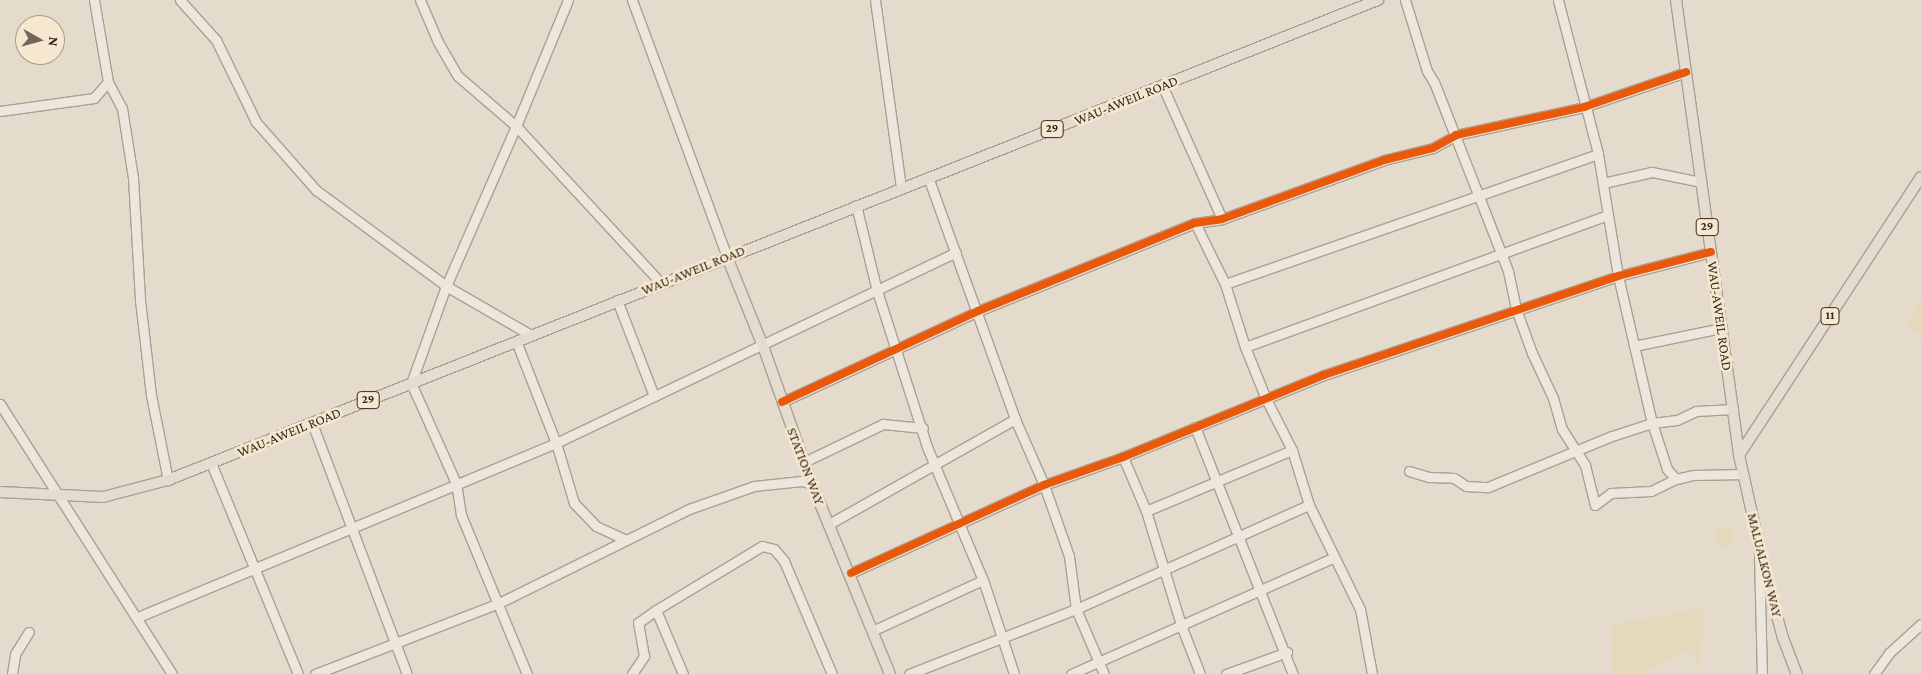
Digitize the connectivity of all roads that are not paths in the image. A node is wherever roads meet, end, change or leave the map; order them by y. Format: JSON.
{"nodes":[{"id":1,"x":94,"y":0,"type":"edge"},
{"id":2,"x":180,"y":0,"type":"edge"},
{"id":3,"x":420,"y":0,"type":"edge"},
{"id":4,"x":568,"y":0,"type":"edge"},
{"id":5,"x":632,"y":0,"type":"edge"},
{"id":6,"x":875,"y":0,"type":"edge"},
{"id":7,"x":1378,"y":0,"type":"edge"},
{"id":8,"x":1405,"y":0,"type":"edge"},
{"id":9,"x":1558,"y":0,"type":"edge"},
{"id":10,"x":1676,"y":0,"type":"edge"},
{"id":11,"x":1686,"y":72,"type":"junction"},
{"id":12,"x":108,"y":82,"type":"junction"},
{"id":13,"x":1162,"y":85,"type":"junction"},
{"id":14,"x":1584,"y":107,"type":"junction"},
{"id":15,"x":0,"y":111,"type":"edge"},
{"id":16,"x":516,"y":126,"type":"junction"},
{"id":17,"x":1456,"y":136,"type":"junction"},
{"id":18,"x":1598,"y":154,"type":"junction"},
{"id":19,"x":928,"y":177,"type":"junction"},
{"id":20,"x":1921,"y":177,"type":"edge"},
{"id":21,"x":1700,"y":182,"type":"junction"},
{"id":22,"x":1603,"y":183,"type":"junction"},
{"id":23,"x":902,"y":188,"type":"junction"},
{"id":24,"x":1479,"y":194,"type":"junction"},
{"id":25,"x":856,"y":205,"type":"junction"},
{"id":26,"x":1608,"y":215,"type":"junction"},
{"id":27,"x":1222,"y":219,"type":"junction"},
{"id":28,"x":1195,"y":223,"type":"junction"},
{"id":29,"x":956,"y":252,"type":"junction"},
{"id":30,"x":1711,"y":252,"type":"junction"},
{"id":31,"x":1498,"y":254,"type":"junction"},
{"id":32,"x":727,"y":257,"type":"junction"},
{"id":33,"x":1618,"y":276,"type":"junction"},
{"id":34,"x":661,"y":283,"type":"junction"},
{"id":35,"x":1225,"y":284,"type":"junction"},
{"id":36,"x":446,"y":286,"type":"junction"},
{"id":37,"x":876,"y":291,"type":"junction"},
{"id":38,"x":618,"y":300,"type":"junction"},
{"id":39,"x":1516,"y":309,"type":"junction"},
{"id":40,"x":978,"y":311,"type":"junction"},
{"id":41,"x":1722,"y":328,"type":"junction"},
{"id":42,"x":531,"y":335,"type":"junction"},
{"id":43,"x":516,"y":341,"type":"junction"},
{"id":44,"x":763,"y":346,"type":"junction"},
{"id":45,"x":1634,"y":346,"type":"junction"},
{"id":46,"x":1245,"y":347,"type":"junction"},
{"id":47,"x":894,"y":350,"type":"junction"},
{"id":48,"x":411,"y":383,"type":"junction"},
{"id":49,"x":654,"y":396,"type":"junction"},
{"id":50,"x":1266,"y":399,"type":"junction"},
{"id":51,"x":782,"y":402,"type":"junction"},
{"id":52,"x":0,"y":404,"type":"edge"},
{"id":53,"x":1733,"y":409,"type":"junction"},
{"id":54,"x":1015,"y":419,"type":"junction"},
{"id":55,"x":312,"y":423,"type":"junction"},
{"id":56,"x":1652,"y":423,"type":"junction"},
{"id":57,"x":923,"y":428,"type":"junction"},
{"id":58,"x":1195,"y":428,"type":"junction"},
{"id":59,"x":556,"y":443,"type":"junction"},
{"id":60,"x":1292,"y":450,"type":"junction"},
{"id":61,"x":1578,"y":452,"type":"junction"},
{"id":62,"x":1739,"y":455,"type":"junction"},
{"id":63,"x":1123,"y":457,"type":"junction"},
{"id":64,"x":804,"y":462,"type":"junction"},
{"id":65,"x":211,"y":463,"type":"junction"},
{"id":66,"x":934,"y":465,"type":"junction"},
{"id":67,"x":1410,"y":471,"type":"dead end"},
{"id":68,"x":1744,"y":474,"type":"junction"},
{"id":69,"x":1676,"y":479,"type":"junction"},
{"id":70,"x":168,"y":480,"type":"junction"},
{"id":71,"x":456,"y":483,"type":"junction"},
{"id":72,"x":1217,"y":483,"type":"junction"},
{"id":73,"x":812,"y":484,"type":"junction"},
{"id":74,"x":1044,"y":485,"type":"junction"},
{"id":75,"x":0,"y":492,"type":"edge"},
{"id":76,"x":62,"y":497,"type":"junction"},
{"id":77,"x":1309,"y":505,"type":"junction"},
{"id":78,"x":1146,"y":511,"type":"junction"},
{"id":79,"x":829,"y":524,"type":"junction"},
{"id":80,"x":961,"y":525,"type":"junction"},
{"id":81,"x":350,"y":528,"type":"junction"},
{"id":82,"x":1240,"y":538,"type":"junction"},
{"id":83,"x":626,"y":540,"type":"junction"},
{"id":84,"x":1759,"y":545,"type":"junction"},
{"id":85,"x":1333,"y":558,"type":"junction"},
{"id":86,"x":254,"y":568,"type":"junction"},
{"id":87,"x":1163,"y":571,"type":"junction"},
{"id":88,"x":851,"y":574,"type":"junction"},
{"id":89,"x":982,"y":580,"type":"junction"},
{"id":90,"x":1261,"y":591,"type":"junction"},
{"id":91,"x":499,"y":603,"type":"junction"},
{"id":92,"x":1076,"y":609,"type":"junction"},
{"id":93,"x":656,"y":610,"type":"junction"},
{"id":94,"x":138,"y":617,"type":"junction"},
{"id":95,"x":1921,"y":624,"type":"edge"},
{"id":96,"x":1181,"y":625,"type":"junction"},
{"id":97,"x":872,"y":631,"type":"junction"},
{"id":98,"x":29,"y":632,"type":"dead end"},
{"id":99,"x":1002,"y":637,"type":"junction"},
{"id":100,"x":397,"y":642,"type":"junction"},
{"id":101,"x":1287,"y":652,"type":"junction"},
{"id":102,"x":1100,"y":663,"type":"junction"},
{"id":103,"x":1370,"y":673,"type":"edge"},
{"id":104,"x":12,"y":674,"type":"edge"},
{"id":105,"x":172,"y":674,"type":"edge"},
{"id":106,"x":298,"y":674,"type":"edge"},
{"id":107,"x":314,"y":674,"type":"edge"},
{"id":108,"x":407,"y":674,"type":"edge"},
{"id":109,"x":527,"y":674,"type":"edge"},
{"id":110,"x":632,"y":674,"type":"edge"},
{"id":111,"x":684,"y":674,"type":"edge"},
{"id":112,"x":832,"y":674,"type":"edge"},
{"id":113,"x":890,"y":674,"type":"edge"},
{"id":114,"x":910,"y":674,"type":"edge"},
{"id":115,"x":1014,"y":674,"type":"edge"},
{"id":116,"x":1071,"y":674,"type":"edge"},
{"id":117,"x":1104,"y":674,"type":"edge"},
{"id":118,"x":1200,"y":674,"type":"edge"},
{"id":119,"x":1226,"y":674,"type":"edge"},
{"id":120,"x":1294,"y":674,"type":"edge"},
{"id":121,"x":1762,"y":674,"type":"edge"},
{"id":122,"x":1797,"y":674,"type":"edge"},
{"id":123,"x":1874,"y":674,"type":"edge"}],
"edges":[{"from":1,"to":12,"type":"street"},
{"from":2,"to":36,"type":"street"},
{"from":3,"to":16,"type":"street"},
{"from":4,"to":16,"type":"street"},
{"from":5,"to":32,"type":"street"},
{"from":6,"to":23,"type":"street"},
{"from":7,"to":13,"type":"main road","name":"WAU-AWEIL ROAD","number":"29"},
{"from":8,"to":17,"type":"street"},
{"from":9,"to":14,"type":"street"},
{"from":10,"to":11,"type":"main road","name":"WAU-AWEIL ROAD","number":"29"},
{"from":11,"to":14,"type":"street"},
{"from":11,"to":21,"type":"main road","name":"WAU-AWEIL ROAD","number":"29"},
{"from":12,"to":15,"type":"street"},
{"from":12,"to":70,"type":"street"},
{"from":13,"to":19,"type":"main road","name":"WAU-AWEIL ROAD","number":"29"},
{"from":13,"to":27,"type":"street"},
{"from":14,"to":17,"type":"street"},
{"from":14,"to":18,"type":"street"},
{"from":16,"to":34,"type":"street"},
{"from":16,"to":36,"type":"street"},
{"from":17,"to":24,"type":"street"},
{"from":17,"to":27,"type":"street"},
{"from":18,"to":22,"type":"street"},
{"from":18,"to":24,"type":"street"},
{"from":19,"to":23,"type":"main road","name":"WAU-AWEIL ROAD","number":"29"},
{"from":19,"to":29,"type":"street"},
{"from":20,"to":62,"type":"main road","number":"11"},
{"from":21,"to":22,"type":"street"},
{"from":21,"to":30,"type":"main road","name":"WAU-AWEIL ROAD","number":"29"},
{"from":22,"to":26,"type":"street"},
{"from":23,"to":25,"type":"main road","name":"WAU-AWEIL ROAD","number":"29"},
{"from":24,"to":31,"type":"street"},
{"from":24,"to":35,"type":"street"},
{"from":25,"to":32,"type":"main road","name":"WAU-AWEIL ROAD","number":"29"},
{"from":25,"to":37,"type":"street"},
{"from":26,"to":31,"type":"street"},
{"from":26,"to":33,"type":"street"},
{"from":27,"to":28,"type":"street"},
{"from":28,"to":35,"type":"street"},
{"from":28,"to":40,"type":"street"},
{"from":29,"to":37,"type":"street"},
{"from":29,"to":40,"type":"street"},
{"from":30,"to":33,"type":"street"},
{"from":30,"to":41,"type":"main road","name":"WAU-AWEIL ROAD","number":"29"},
{"from":31,"to":39,"type":"street"},
{"from":31,"to":46,"type":"street"},
{"from":32,"to":34,"type":"main road","name":"WAU-AWEIL ROAD","number":"29"},
{"from":32,"to":44,"type":"main road","name":"STATION WAY"},
{"from":33,"to":39,"type":"street"},
{"from":33,"to":45,"type":"street"},
{"from":34,"to":38,"type":"main road","name":"WAU-AWEIL ROAD","number":"29"},
{"from":35,"to":46,"type":"street"},
{"from":36,"to":42,"type":"street"},
{"from":36,"to":48,"type":"street"},
{"from":37,"to":44,"type":"street"},
{"from":37,"to":47,"type":"street"},
{"from":38,"to":42,"type":"main road","name":"WAU-AWEIL ROAD","number":"29"},
{"from":38,"to":49,"type":"street"},
{"from":39,"to":50,"type":"street"},
{"from":39,"to":61,"type":"street"},
{"from":40,"to":47,"type":"street"},
{"from":40,"to":54,"type":"street"},
{"from":41,"to":45,"type":"street"},
{"from":41,"to":53,"type":"main road","name":"WAU-AWEIL ROAD","number":"29"},
{"from":42,"to":43,"type":"main road","name":"WAU-AWEIL ROAD","number":"29"},
{"from":43,"to":48,"type":"main road","name":"WAU-AWEIL ROAD","number":"29"},
{"from":43,"to":59,"type":"street"},
{"from":44,"to":49,"type":"street"},
{"from":44,"to":51,"type":"main road","name":"STATION WAY"},
{"from":45,"to":56,"type":"street"},
{"from":46,"to":50,"type":"street"},
{"from":47,"to":51,"type":"street"},
{"from":47,"to":57,"type":"street"},
{"from":48,"to":55,"type":"main road","name":"WAU-AWEIL ROAD","number":"29"},
{"from":48,"to":71,"type":"street"},
{"from":49,"to":59,"type":"street"},
{"from":50,"to":58,"type":"street"},
{"from":50,"to":60,"type":"street"},
{"from":51,"to":64,"type":"main road","name":"STATION WAY"},
{"from":52,"to":76,"type":"street"},
{"from":53,"to":56,"type":"street"},
{"from":53,"to":62,"type":"main road","name":"WAU-AWEIL ROAD","number":"29"},
{"from":54,"to":66,"type":"street"},
{"from":54,"to":74,"type":"street"},
{"from":55,"to":65,"type":"main road","name":"WAU-AWEIL ROAD","number":"29"},
{"from":55,"to":81,"type":"street"},
{"from":56,"to":61,"type":"street"},
{"from":56,"to":69,"type":"street"},
{"from":57,"to":64,"type":"street"},
{"from":57,"to":66,"type":"street"},
{"from":58,"to":63,"type":"street"},
{"from":58,"to":72,"type":"street"},
{"from":59,"to":71,"type":"street"},
{"from":59,"to":83,"type":"street"},
{"from":60,"to":72,"type":"street"},
{"from":60,"to":77,"type":"street"},
{"from":61,"to":67,"type":"street"},
{"from":61,"to":69,"type":"street"},
{"from":62,"to":68,"type":"main road","name":"MALUALKON WAY","number":"29"},
{"from":63,"to":74,"type":"street"},
{"from":63,"to":78,"type":"street"},
{"from":64,"to":73,"type":"main road","name":"STATION WAY"},
{"from":65,"to":70,"type":"main road","name":"WAU-AWEIL ROAD","number":"29"},
{"from":65,"to":86,"type":"street"},
{"from":66,"to":79,"type":"street"},
{"from":66,"to":80,"type":"street"},
{"from":68,"to":69,"type":"street"},
{"from":68,"to":84,"type":"main road","name":"MALUALKON WAY","number":"29"},
{"from":70,"to":76,"type":"main road","name":"WAU-AWEIL ROAD","number":"29"},
{"from":71,"to":81,"type":"street"},
{"from":71,"to":91,"type":"street"},
{"from":72,"to":78,"type":"street"},
{"from":72,"to":82,"type":"street"},
{"from":73,"to":79,"type":"main road","name":"STATION WAY"},
{"from":73,"to":83,"type":"street"},
{"from":74,"to":80,"type":"street"},
{"from":74,"to":92,"type":"street"},
{"from":75,"to":76,"type":"main road","name":"WAU-AWEIL ROAD","number":"29"},
{"from":76,"to":94,"type":"street"},
{"from":77,"to":82,"type":"street"},
{"from":77,"to":85,"type":"street"},
{"from":78,"to":87,"type":"street"},
{"from":79,"to":88,"type":"main road","name":"STATION WAY"},
{"from":80,"to":88,"type":"street"},
{"from":80,"to":89,"type":"street"},
{"from":81,"to":86,"type":"street"},
{"from":81,"to":100,"type":"street"},
{"from":82,"to":87,"type":"street"},
{"from":82,"to":90,"type":"street"},
{"from":83,"to":91,"type":"street"},
{"from":84,"to":121,"type":"street"},
{"from":84,"to":122,"type":"main road","name":"MALUALKON WAY","number":"29"},
{"from":85,"to":90,"type":"street"},
{"from":85,"to":103,"type":"street"},
{"from":86,"to":94,"type":"street"},
{"from":86,"to":106,"type":"street"},
{"from":87,"to":92,"type":"street"},
{"from":87,"to":96,"type":"street"},
{"from":88,"to":97,"type":"main road","name":"STATION WAY"},
{"from":89,"to":97,"type":"street"},
{"from":89,"to":99,"type":"street"},
{"from":90,"to":96,"type":"street"},
{"from":90,"to":101,"type":"street"},
{"from":91,"to":100,"type":"street"},
{"from":91,"to":109,"type":"street"},
{"from":92,"to":99,"type":"street"},
{"from":92,"to":102,"type":"street"},
{"from":93,"to":110,"type":"street"},
{"from":93,"to":111,"type":"street"},
{"from":93,"to":112,"type":"street"},
{"from":94,"to":105,"type":"street"},
{"from":95,"to":123,"type":"street"},
{"from":96,"to":102,"type":"street"},
{"from":96,"to":118,"type":"street"},
{"from":97,"to":113,"type":"main road","name":"STATION WAY"},
{"from":98,"to":104,"type":"street"},
{"from":99,"to":114,"type":"street"},
{"from":99,"to":115,"type":"street"},
{"from":100,"to":107,"type":"street"},
{"from":100,"to":108,"type":"street"},
{"from":101,"to":119,"type":"street"},
{"from":101,"to":120,"type":"street"},
{"from":102,"to":116,"type":"street"},
{"from":102,"to":117,"type":"street"}]}
